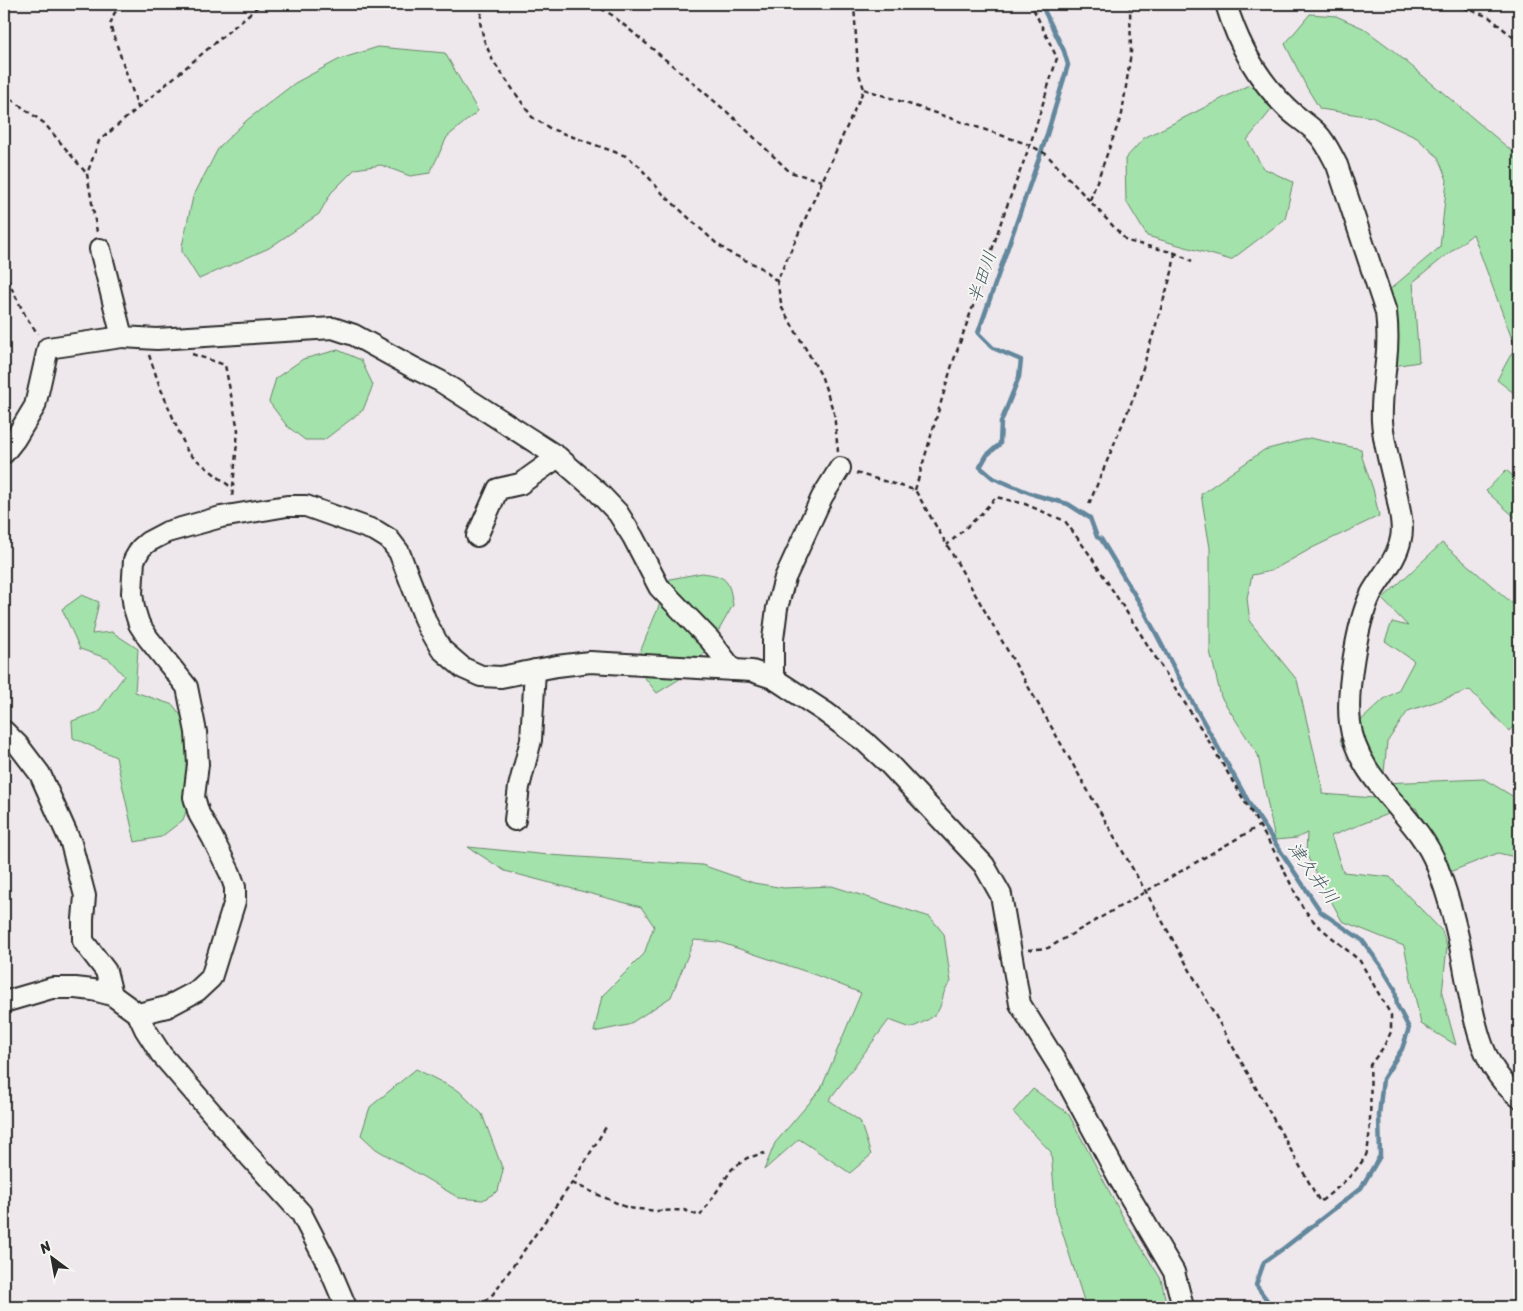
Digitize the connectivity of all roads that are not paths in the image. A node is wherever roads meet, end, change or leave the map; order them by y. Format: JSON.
{"nodes":[{"id":1,"x":1226,"y":4,"type":"edge"},
{"id":2,"x":100,"y":249,"type":"road end"},
{"id":3,"x":122,"y":338,"type":"junction"},
{"id":4,"x":4,"y":453,"type":"edge"},
{"id":5,"x":558,"y":457,"type":"junction"},
{"id":6,"x":840,"y":468,"type":"road end"},
{"id":7,"x":477,"y":536,"type":"dead end"},
{"id":8,"x":535,"y":670,"type":"junction"},
{"id":9,"x":733,"y":670,"type":"junction"},
{"id":10,"x":773,"y":678,"type":"junction"},
{"id":11,"x":4,"y":731,"type":"edge"},
{"id":12,"x":515,"y":820,"type":"dead end"},
{"id":13,"x":112,"y":995,"type":"junction"},
{"id":14,"x":4,"y":1002,"type":"edge"},
{"id":15,"x":138,"y":1014,"type":"junction"},
{"id":16,"x":1519,"y":1097,"type":"edge"},
{"id":17,"x":346,"y":1307,"type":"edge"},
{"id":18,"x":1183,"y":1307,"type":"edge"}],
"edges":[{"from":1,"to":16,"type":"street"},
{"from":2,"to":3,"type":"street"},
{"from":3,"to":4,"type":"street"},
{"from":3,"to":5,"type":"street"},
{"from":5,"to":7,"type":"street"},
{"from":5,"to":9,"type":"street"},
{"from":6,"to":10,"type":"street"},
{"from":8,"to":9,"type":"street"},
{"from":8,"to":12,"type":"street"},
{"from":8,"to":15,"type":"street"},
{"from":9,"to":10,"type":"street"},
{"from":10,"to":18,"type":"street"},
{"from":11,"to":13,"type":"street"},
{"from":13,"to":14,"type":"street"},
{"from":13,"to":15,"type":"street"},
{"from":15,"to":17,"type":"street"}]}
